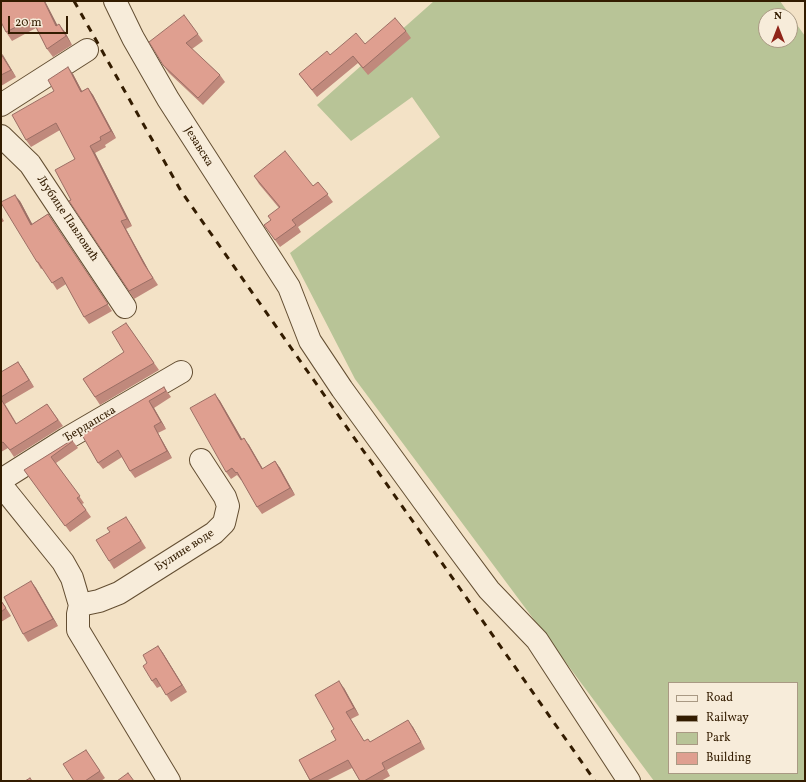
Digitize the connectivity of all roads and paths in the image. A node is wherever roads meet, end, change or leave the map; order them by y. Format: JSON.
{"nodes":[{"id":1,"x":116,"y":1,"type":"edge"},
{"id":2,"x":87,"y":50,"type":"dead end"},
{"id":3,"x":1,"y":105,"type":"edge"},
{"id":4,"x":1,"y":136,"type":"edge"},
{"id":5,"x":125,"y":307,"type":"dead end"},
{"id":6,"x":180,"y":372,"type":"dead end"},
{"id":7,"x":201,"y":460,"type":"dead end"},
{"id":8,"x":1,"y":480,"type":"edge"},
{"id":9,"x":1,"y":485,"type":"edge"},
{"id":10,"x":80,"y":605,"type":"junction"},
{"id":11,"x":169,"y":781,"type":"edge"},
{"id":12,"x":628,"y":781,"type":"edge"}],
"edges":[{"from":1,"to":12,"type":"street","name":"Језавска"},
{"from":2,"to":3,"type":"street"},
{"from":4,"to":5,"type":"street","name":"Љубице Павловић"},
{"from":6,"to":8,"type":"street","name":"Ђердапска"},
{"from":7,"to":10,"type":"street","name":"Булине воде"},
{"from":9,"to":10,"type":"street"},
{"from":10,"to":11,"type":"street"}]}
